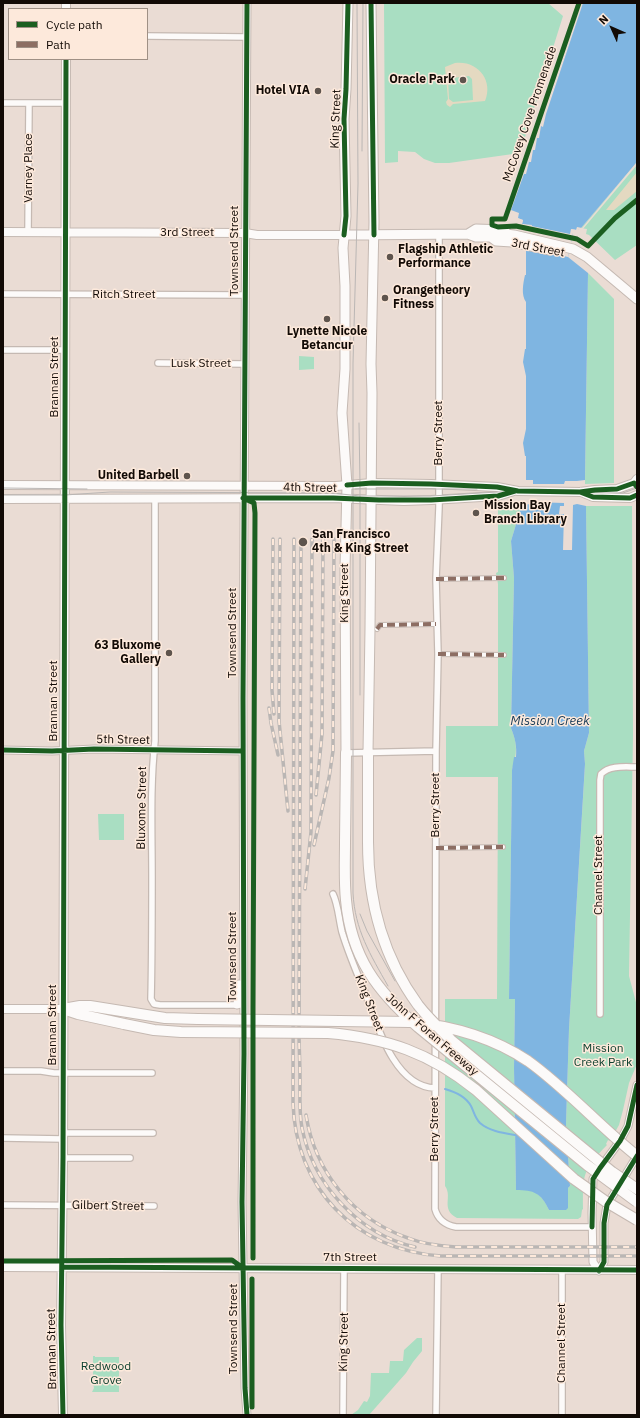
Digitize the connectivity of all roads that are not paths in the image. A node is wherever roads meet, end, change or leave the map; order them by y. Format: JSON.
{"nodes":[{"id":1,"x":247,"y":3,"type":"edge"},
{"id":2,"x":348,"y":3,"type":"edge"},
{"id":3,"x":372,"y":3,"type":"edge"},
{"id":4,"x":148,"y":36,"type":"edge"},
{"id":5,"x":247,"y":37,"type":"junction"},
{"id":6,"x":66,"y":60,"type":"edge"},
{"id":7,"x":3,"y":103,"type":"edge"},
{"id":8,"x":28,"y":103,"type":"junction"},
{"id":9,"x":66,"y":103,"type":"junction"},
{"id":10,"x":3,"y":232,"type":"edge"},
{"id":11,"x":28,"y":232,"type":"junction"},
{"id":12,"x":66,"y":233,"type":"junction"},
{"id":13,"x":246,"y":233,"type":"junction"},
{"id":14,"x":468,"y":234,"type":"junction"},
{"id":15,"x":344,"y":235,"type":"junction"},
{"id":16,"x":374,"y":235,"type":"junction"},
{"id":17,"x":439,"y":235,"type":"junction"},
{"id":18,"x":530,"y":239,"type":"junction"},
{"id":19,"x":3,"y":294,"type":"edge"},
{"id":20,"x":65,"y":294,"type":"junction"},
{"id":21,"x":245,"y":295,"type":"junction"},
{"id":22,"x":637,"y":299,"type":"edge"},
{"id":23,"x":3,"y":350,"type":"edge"},
{"id":24,"x":65,"y":350,"type":"junction"},
{"id":25,"x":158,"y":363,"type":"dead end"},
{"id":26,"x":244,"y":364,"type":"junction"},
{"id":27,"x":372,"y":483,"type":"junction"},
{"id":28,"x":636,"y":483,"type":"edge"},
{"id":29,"x":64,"y":484,"type":"junction"},
{"id":30,"x":439,"y":484,"type":"junction"},
{"id":31,"x":3,"y":485,"type":"edge"},
{"id":32,"x":347,"y":485,"type":"junction"},
{"id":33,"x":244,"y":486,"type":"junction"},
{"id":34,"x":521,"y":491,"type":"junction"},
{"id":35,"x":578,"y":491,"type":"junction"},
{"id":36,"x":637,"y":495,"type":"edge"},
{"id":37,"x":155,"y":498,"type":"junction"},
{"id":38,"x":244,"y":498,"type":"junction"},
{"id":39,"x":3,"y":499,"type":"edge"},
{"id":40,"x":65,"y":499,"type":"junction"},
{"id":41,"x":346,"y":499,"type":"junction"},
{"id":42,"x":372,"y":500,"type":"junction"},
{"id":43,"x":439,"y":500,"type":"junction"},
{"id":44,"x":504,"y":578,"type":"dead end"},
{"id":45,"x":436,"y":579,"type":"junction"},
{"id":46,"x":436,"y":624,"type":"junction"},
{"id":47,"x":377,"y":629,"type":"dead end"},
{"id":48,"x":438,"y":654,"type":"junction"},
{"id":49,"x":504,"y":655,"type":"dead end"},
{"id":50,"x":3,"y":750,"type":"edge"},
{"id":51,"x":154,"y":750,"type":"junction"},
{"id":52,"x":64,"y":751,"type":"junction"},
{"id":53,"x":243,"y":751,"type":"junction"},
{"id":54,"x":436,"y":751,"type":"junction"},
{"id":55,"x":346,"y":752,"type":"junction"},
{"id":56,"x":368,"y":752,"type":"junction"},
{"id":57,"x":637,"y":767,"type":"edge"},
{"id":58,"x":503,"y":847,"type":"dead end"},
{"id":59,"x":436,"y":848,"type":"junction"},
{"id":60,"x":333,"y":894,"type":"dead end"},
{"id":61,"x":240,"y":1005,"type":"junction"},
{"id":62,"x":3,"y":1009,"type":"edge"},
{"id":63,"x":63,"y":1009,"type":"junction"},
{"id":64,"x":600,"y":1014,"type":"dead end"},
{"id":65,"x":3,"y":1071,"type":"edge"},
{"id":66,"x":63,"y":1073,"type":"junction"},
{"id":67,"x":152,"y":1073,"type":"dead end"},
{"id":68,"x":637,"y":1085,"type":"edge"},
{"id":69,"x":435,"y":1088,"type":"junction"},
{"id":70,"x":153,"y":1133,"type":"dead end"},
{"id":71,"x":63,"y":1136,"type":"junction"},
{"id":72,"x":3,"y":1138,"type":"edge"},
{"id":73,"x":637,"y":1156,"type":"edge"},
{"id":74,"x":63,"y":1158,"type":"junction"},
{"id":75,"x":130,"y":1158,"type":"dead end"},
{"id":76,"x":637,"y":1189,"type":"edge"},
{"id":77,"x":637,"y":1202,"type":"edge"},
{"id":78,"x":3,"y":1205,"type":"edge"},
{"id":79,"x":63,"y":1205,"type":"junction"},
{"id":80,"x":154,"y":1206,"type":"dead end"},
{"id":81,"x":637,"y":1220,"type":"edge"},
{"id":82,"x":592,"y":1227,"type":"junction"},
{"id":83,"x":3,"y":1267,"type":"edge"},
{"id":84,"x":62,"y":1267,"type":"junction"},
{"id":85,"x":243,"y":1268,"type":"junction"},
{"id":86,"x":344,"y":1268,"type":"junction"},
{"id":87,"x":438,"y":1269,"type":"junction"},
{"id":88,"x":637,"y":1270,"type":"edge"},
{"id":89,"x":562,"y":1271,"type":"junction"},
{"id":90,"x":599,"y":1271,"type":"junction"},
{"id":91,"x":62,"y":1415,"type":"edge"},
{"id":92,"x":247,"y":1415,"type":"edge"},
{"id":93,"x":343,"y":1415,"type":"edge"},
{"id":94,"x":436,"y":1415,"type":"edge"},
{"id":95,"x":562,"y":1415,"type":"edge"}],
"edges":[{"from":1,"to":5,"type":"street","name":"Townsend Street"},
{"from":2,"to":15,"type":"main road","name":"King Street"},
{"from":3,"to":16,"type":"main road"},
{"from":4,"to":5,"type":"street"},
{"from":5,"to":13,"type":"street","name":"Townsend Street"},
{"from":6,"to":9,"type":"main road","name":"Brannan Street"},
{"from":7,"to":8,"type":"street"},
{"from":8,"to":9,"type":"street"},
{"from":8,"to":11,"type":"street","name":"Varney Place"},
{"from":9,"to":12,"type":"main road","name":"Brannan Street"},
{"from":10,"to":11,"type":"main road","name":"3rd Street"},
{"from":11,"to":12,"type":"main road","name":"3rd Street"},
{"from":12,"to":13,"type":"main road","name":"3rd Street"},
{"from":12,"to":20,"type":"main road","name":"Brannan Street"},
{"from":13,"to":15,"type":"main road","name":"3rd Street"},
{"from":13,"to":21,"type":"street","name":"Townsend Street"},
{"from":14,"to":17,"type":"main road","name":"3rd Street"},
{"from":14,"to":18,"type":"main road","name":"3rd Street"},
{"from":14,"to":18,"type":"main road","name":"3rd Street"},
{"from":15,"to":16,"type":"main road","name":"3rd Street"},
{"from":15,"to":32,"type":"main road","name":"King Street"},
{"from":16,"to":17,"type":"main road","name":"3rd Street"},
{"from":16,"to":27,"type":"main road"},
{"from":17,"to":30,"type":"street","name":"Berry Street"},
{"from":18,"to":22,"type":"main road","name":"3rd Street"},
{"from":19,"to":20,"type":"street","name":"Ritch Street"},
{"from":20,"to":21,"type":"street","name":"Ritch Street"},
{"from":20,"to":24,"type":"main road","name":"Brannan Street"},
{"from":21,"to":26,"type":"street","name":"Townsend Street"},
{"from":23,"to":24,"type":"street"},
{"from":24,"to":29,"type":"main road","name":"Brannan Street"},
{"from":25,"to":26,"type":"street","name":"Lusk Street"},
{"from":26,"to":33,"type":"street","name":"Townsend Street"},
{"from":27,"to":30,"type":"main road","name":"4th Street"},
{"from":27,"to":32,"type":"main road","name":"4th Street"},
{"from":27,"to":42,"type":"main road"},
{"from":28,"to":35,"type":"main road","name":"4th Street"},
{"from":29,"to":31,"type":"main road","name":"4th Street"},
{"from":29,"to":33,"type":"main road","name":"4th Street"},
{"from":29,"to":40,"type":"main road","name":"Brannan Street"},
{"from":30,"to":34,"type":"main road","name":"4th Street"},
{"from":30,"to":43,"type":"street","name":"Berry Street"},
{"from":32,"to":33,"type":"main road","name":"4th Street"},
{"from":32,"to":41,"type":"main road","name":"King Street"},
{"from":33,"to":38,"type":"street","name":"Townsend Street"},
{"from":34,"to":35,"type":"main road","name":"4th Street"},
{"from":34,"to":43,"type":"main road","name":"4th Street"},
{"from":35,"to":36,"type":"main road","name":"4th Street"},
{"from":37,"to":38,"type":"main road","name":"4th Street"},
{"from":37,"to":40,"type":"main road","name":"4th Street"},
{"from":37,"to":51,"type":"street","name":"Bluxome Street"},
{"from":38,"to":41,"type":"main road","name":"4th Street"},
{"from":38,"to":53,"type":"street","name":"Townsend Street"},
{"from":39,"to":40,"type":"main road","name":"4th Street"},
{"from":40,"to":52,"type":"main road","name":"Brannan Street"},
{"from":41,"to":42,"type":"main road","name":"4th Street"},
{"from":41,"to":55,"type":"main road","name":"King Street"},
{"from":42,"to":43,"type":"main road","name":"4th Street"},
{"from":42,"to":56,"type":"main road"},
{"from":43,"to":45,"type":"street","name":"Berry Street"},
{"from":44,"to":45,"type":"street"},
{"from":45,"to":46,"type":"street","name":"Berry Street"},
{"from":46,"to":47,"type":"street"},
{"from":46,"to":48,"type":"street","name":"Berry Street"},
{"from":48,"to":49,"type":"street"},
{"from":48,"to":54,"type":"street","name":"Berry Street"},
{"from":50,"to":52,"type":"street","name":"5th Street"},
{"from":51,"to":52,"type":"street","name":"5th Street"},
{"from":51,"to":53,"type":"street","name":"5th Street"},
{"from":51,"to":61,"type":"street","name":"Bluxome Street"},
{"from":52,"to":63,"type":"main road","name":"Brannan Street"},
{"from":53,"to":61,"type":"street","name":"Townsend Street"},
{"from":54,"to":56,"type":"street"},
{"from":54,"to":59,"type":"street","name":"Berry Street"},
{"from":55,"to":56,"type":"street"},
{"from":55,"to":77,"type":"highway","name":"John F Foran Freeway","bridge":true},
{"from":56,"to":76,"type":"highway","bridge":true},
{"from":57,"to":64,"type":"street","name":"Channel Street"},
{"from":58,"to":59,"type":"street"},
{"from":59,"to":69,"type":"street","name":"Berry Street"},
{"from":60,"to":69,"type":"street","name":"King Street"},
{"from":61,"to":85,"type":"street","name":"Townsend Street"},
{"from":62,"to":63,"type":"main road"},
{"from":63,"to":66,"type":"main road","name":"Brannan Street"},
{"from":63,"to":73,"type":"highway","bridge":true},
{"from":63,"to":81,"type":"highway","bridge":true},
{"from":65,"to":66,"type":"street"},
{"from":66,"to":67,"type":"street"},
{"from":66,"to":71,"type":"main road","name":"Brannan Street"},
{"from":68,"to":82,"type":"street"},
{"from":69,"to":82,"type":"street","name":"Berry Street"},
{"from":70,"to":71,"type":"street"},
{"from":71,"to":72,"type":"street"},
{"from":71,"to":74,"type":"main road","name":"Brannan Street"},
{"from":73,"to":90,"type":"street"},
{"from":74,"to":75,"type":"street"},
{"from":74,"to":79,"type":"main road","name":"Brannan Street"},
{"from":78,"to":79,"type":"street","name":"Gilbert Street"},
{"from":79,"to":80,"type":"street","name":"Gilbert Street"},
{"from":79,"to":84,"type":"main road","name":"Brannan Street"},
{"from":82,"to":90,"type":"street"},
{"from":83,"to":84,"type":"main road","name":"7th Street"},
{"from":84,"to":85,"type":"main road","name":"7th Street"},
{"from":84,"to":91,"type":"main road","name":"Brannan Street"},
{"from":85,"to":86,"type":"main road","name":"7th Street"},
{"from":85,"to":92,"type":"street","name":"Townsend Street"},
{"from":86,"to":87,"type":"main road","name":"7th Street"},
{"from":86,"to":93,"type":"street","name":"King Street"},
{"from":87,"to":89,"type":"main road","name":"7th Street"},
{"from":87,"to":94,"type":"street"},
{"from":88,"to":90,"type":"main road","name":"7th Street"},
{"from":89,"to":90,"type":"main road","name":"7th Street"},
{"from":89,"to":95,"type":"street","name":"Channel Street"}]}
